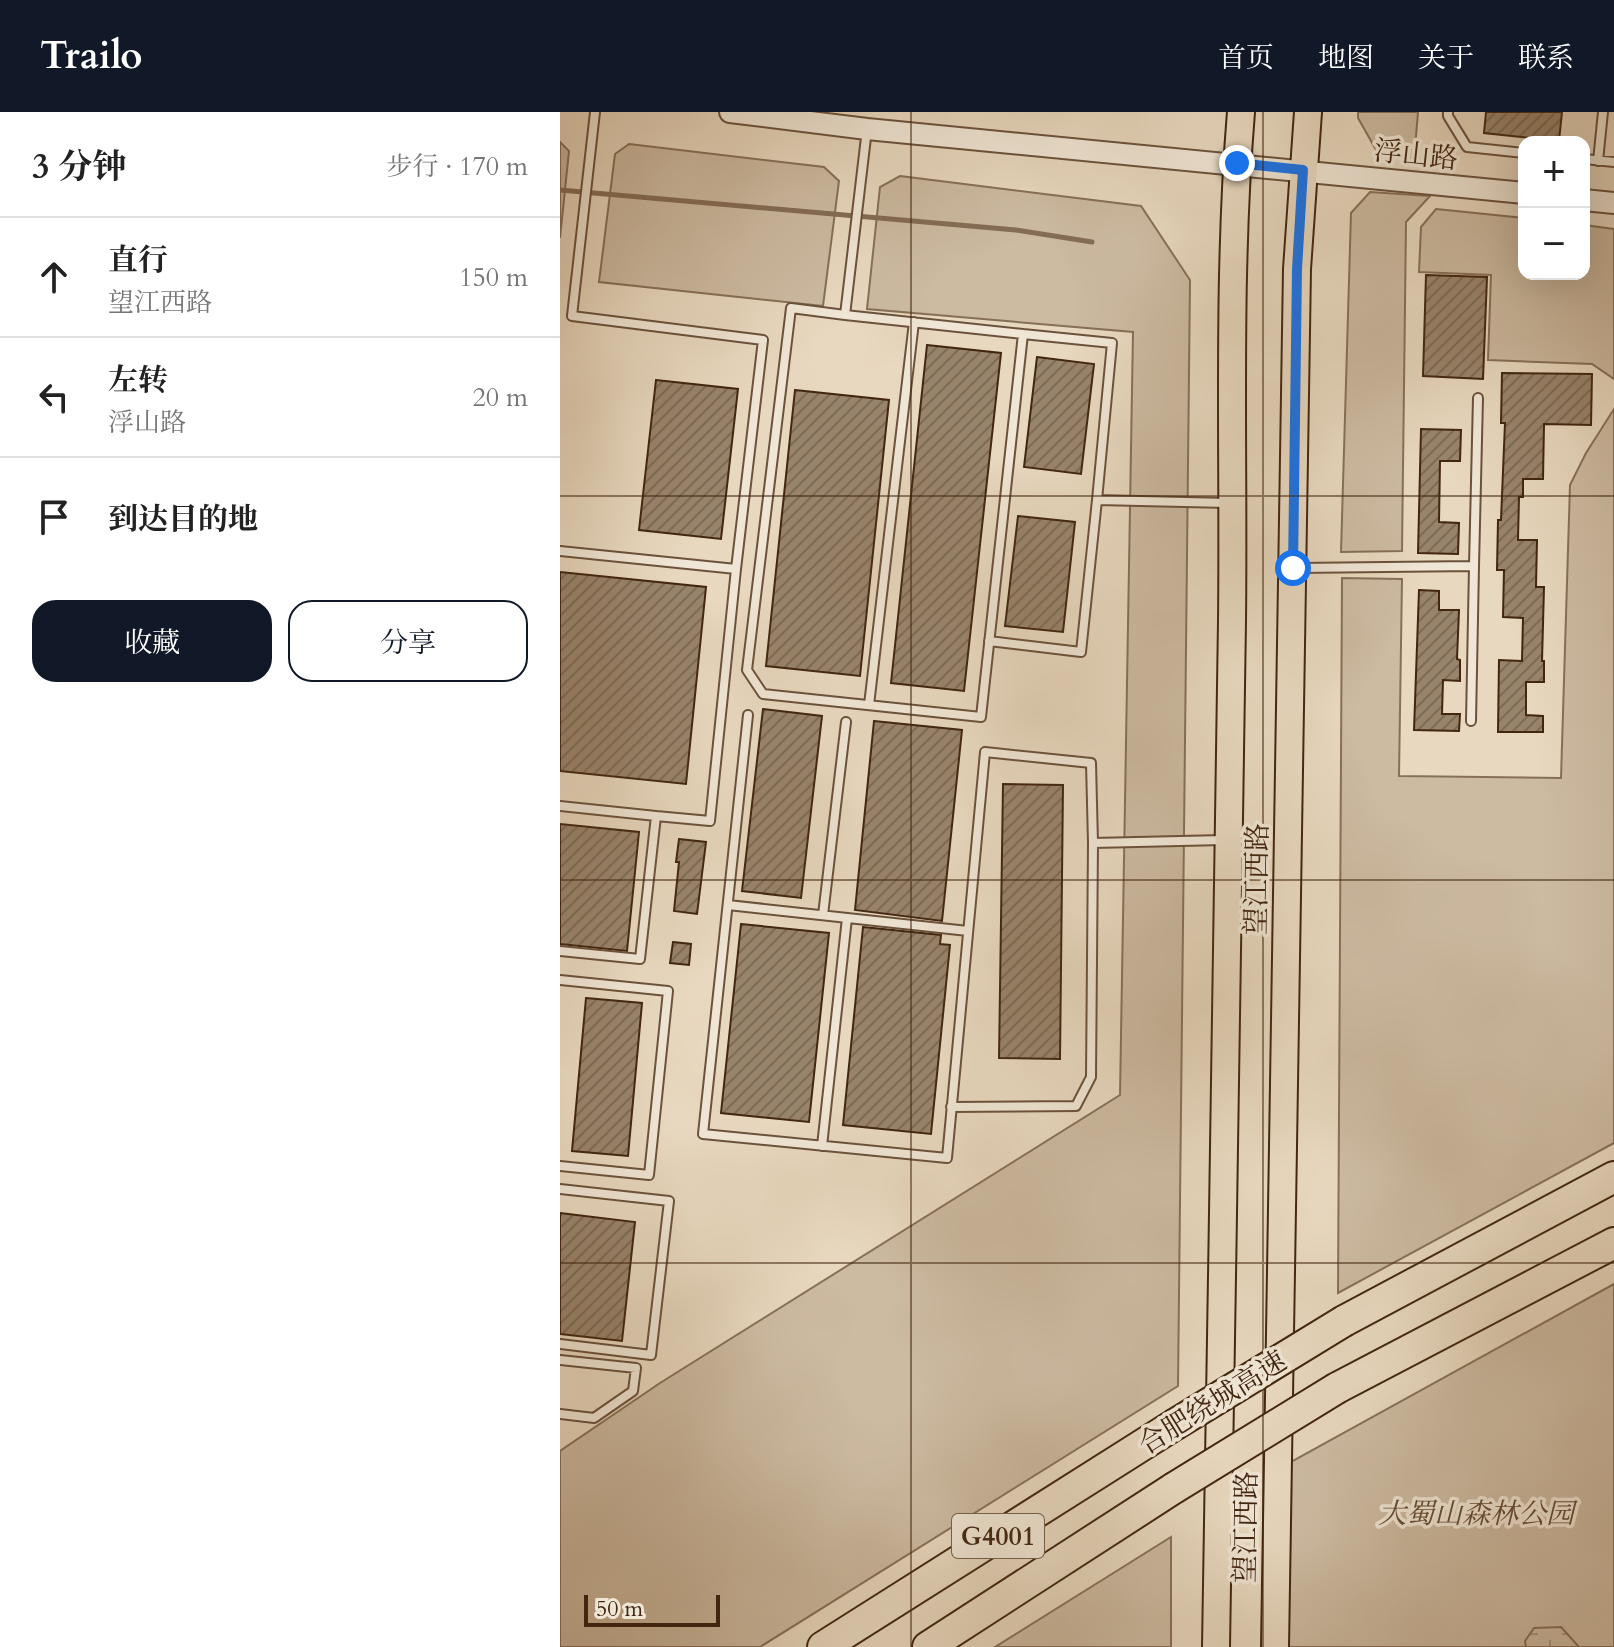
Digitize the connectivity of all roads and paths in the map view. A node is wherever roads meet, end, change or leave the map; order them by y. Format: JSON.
{"nodes":[{"id":1,"x":595,"y":112,"type":"edge"},
{"id":2,"x":730,"y":112,"type":"edge"},
{"id":3,"x":1241,"y":112,"type":"edge"},
{"id":4,"x":1308,"y":112,"type":"edge"},
{"id":5,"x":1448,"y":112,"type":"edge"},
{"id":6,"x":1603,"y":112,"type":"edge"},
{"id":7,"x":867,"y":129,"type":"junction"},
{"id":8,"x":1518,"y":152,"type":"edge"},
{"id":9,"x":1590,"y":160,"type":"edge"},
{"id":10,"x":1598,"y":161,"type":"junction"},
{"id":11,"x":1614,"y":162,"type":"edge"},
{"id":12,"x":1237,"y":163,"type":"junction"},
{"id":13,"x":1303,"y":170,"type":"junction"},
{"id":14,"x":1518,"y":192,"type":"edge"},
{"id":15,"x":1590,"y":201,"type":"edge"},
{"id":16,"x":1614,"y":203,"type":"edge"},
{"id":17,"x":560,"y":315,"type":"edge"},
{"id":18,"x":845,"y":315,"type":"junction"},
{"id":19,"x":572,"y":316,"type":"junction"},
{"id":20,"x":914,"y":322,"type":"junction"},
{"id":21,"x":1023,"y":334,"type":"junction"},
{"id":22,"x":1478,"y":398,"type":"dead end"},
{"id":23,"x":1097,"y":500,"type":"junction"},
{"id":24,"x":1233,"y":504,"type":"junction"},
{"id":25,"x":560,"y":551,"type":"edge"},
{"id":26,"x":1474,"y":566,"type":"junction"},
{"id":27,"x":1293,"y":568,"type":"junction"},
{"id":28,"x":736,"y":569,"type":"junction"},
{"id":29,"x":989,"y":641,"type":"junction"},
{"id":30,"x":869,"y":705,"type":"junction"},
{"id":31,"x":748,"y":715,"type":"dead end"},
{"id":32,"x":1471,"y":721,"type":"dead end"},
{"id":33,"x":846,"y":722,"type":"dead end"},
{"id":34,"x":560,"y":806,"type":"edge"},
{"id":35,"x":656,"y":816,"type":"junction"},
{"id":36,"x":1229,"y":840,"type":"junction"},
{"id":37,"x":1093,"y":843,"type":"junction"},
{"id":38,"x":728,"y":905,"type":"junction"},
{"id":39,"x":823,"y":915,"type":"junction"},
{"id":40,"x":847,"y":918,"type":"junction"},
{"id":41,"x":968,"y":931,"type":"junction"},
{"id":42,"x":560,"y":951,"type":"edge"},
{"id":43,"x":560,"y":980,"type":"edge"},
{"id":44,"x":951,"y":1107,"type":"junction"},
{"id":45,"x":822,"y":1146,"type":"junction"},
{"id":46,"x":560,"y":1166,"type":"edge"},
{"id":47,"x":1614,"y":1177,"type":"edge"},
{"id":48,"x":560,"y":1189,"type":"edge"},
{"id":49,"x":1614,"y":1243,"type":"edge"},
{"id":50,"x":560,"y":1344,"type":"edge"},
{"id":51,"x":560,"y":1360,"type":"edge"},
{"id":52,"x":560,"y":1414,"type":"edge"},
{"id":53,"x":823,"y":1647,"type":"edge"},
{"id":54,"x":928,"y":1647,"type":"edge"},
{"id":55,"x":1216,"y":1647,"type":"edge"},
{"id":56,"x":1275,"y":1647,"type":"edge"}],
"edges":[{"from":1,"to":19,"type":"lane"},
{"from":2,"to":7,"type":"street","name":"浮山路"},
{"from":3,"to":12,"type":"main road","name":"望江西路"},
{"from":4,"to":13,"type":"main road","name":"望江西路"},
{"from":5,"to":8,"type":"lane"},
{"from":6,"to":10,"type":"lane"},
{"from":7,"to":12,"type":"street","name":"浮山路"},
{"from":7,"to":18,"type":"lane"},
{"from":9,"to":10,"type":"lane"},
{"from":10,"to":11,"type":"lane"},
{"from":12,"to":13,"type":"street","name":"浮山路"},
{"from":12,"to":24,"type":"main road","name":"望江西路"},
{"from":13,"to":14,"type":"street","name":"浮山路"},
{"from":13,"to":27,"type":"main road","name":"望江西路"},
{"from":15,"to":16,"type":"street"},
{"from":17,"to":19,"type":"lane"},
{"from":18,"to":20,"type":"lane"},
{"from":18,"to":30,"type":"lane"},
{"from":19,"to":28,"type":"lane"},
{"from":20,"to":21,"type":"lane"},
{"from":20,"to":30,"type":"lane"},
{"from":21,"to":23,"type":"lane"},
{"from":21,"to":29,"type":"lane"},
{"from":22,"to":26,"type":"lane"},
{"from":23,"to":24,"type":"lane"},
{"from":23,"to":29,"type":"lane"},
{"from":24,"to":36,"type":"main road","name":"望江西路"},
{"from":25,"to":28,"type":"lane"},
{"from":26,"to":27,"type":"lane"},
{"from":26,"to":32,"type":"lane"},
{"from":27,"to":56,"type":"main road","name":"望江西路"},
{"from":28,"to":35,"type":"lane"},
{"from":29,"to":30,"type":"lane"},
{"from":31,"to":38,"type":"lane"},
{"from":33,"to":39,"type":"lane"},
{"from":34,"to":35,"type":"lane"},
{"from":35,"to":42,"type":"lane"},
{"from":36,"to":37,"type":"lane"},
{"from":36,"to":55,"type":"main road","name":"望江西路"},
{"from":37,"to":41,"type":"lane"},
{"from":37,"to":44,"type":"lane"},
{"from":38,"to":39,"type":"lane"},
{"from":38,"to":45,"type":"lane"},
{"from":39,"to":40,"type":"lane"},
{"from":40,"to":41,"type":"lane"},
{"from":40,"to":45,"type":"lane"},
{"from":41,"to":44,"type":"lane"},
{"from":43,"to":46,"type":"lane"},
{"from":44,"to":45,"type":"lane"},
{"from":47,"to":53,"type":"highway","name":"合肥绕城高速","number":"G4001","bridge":true},
{"from":48,"to":50,"type":"lane"},
{"from":49,"to":54,"type":"highway","name":"合肥绕城高速","number":"G4001","bridge":true},
{"from":51,"to":52,"type":"lane"}]}
